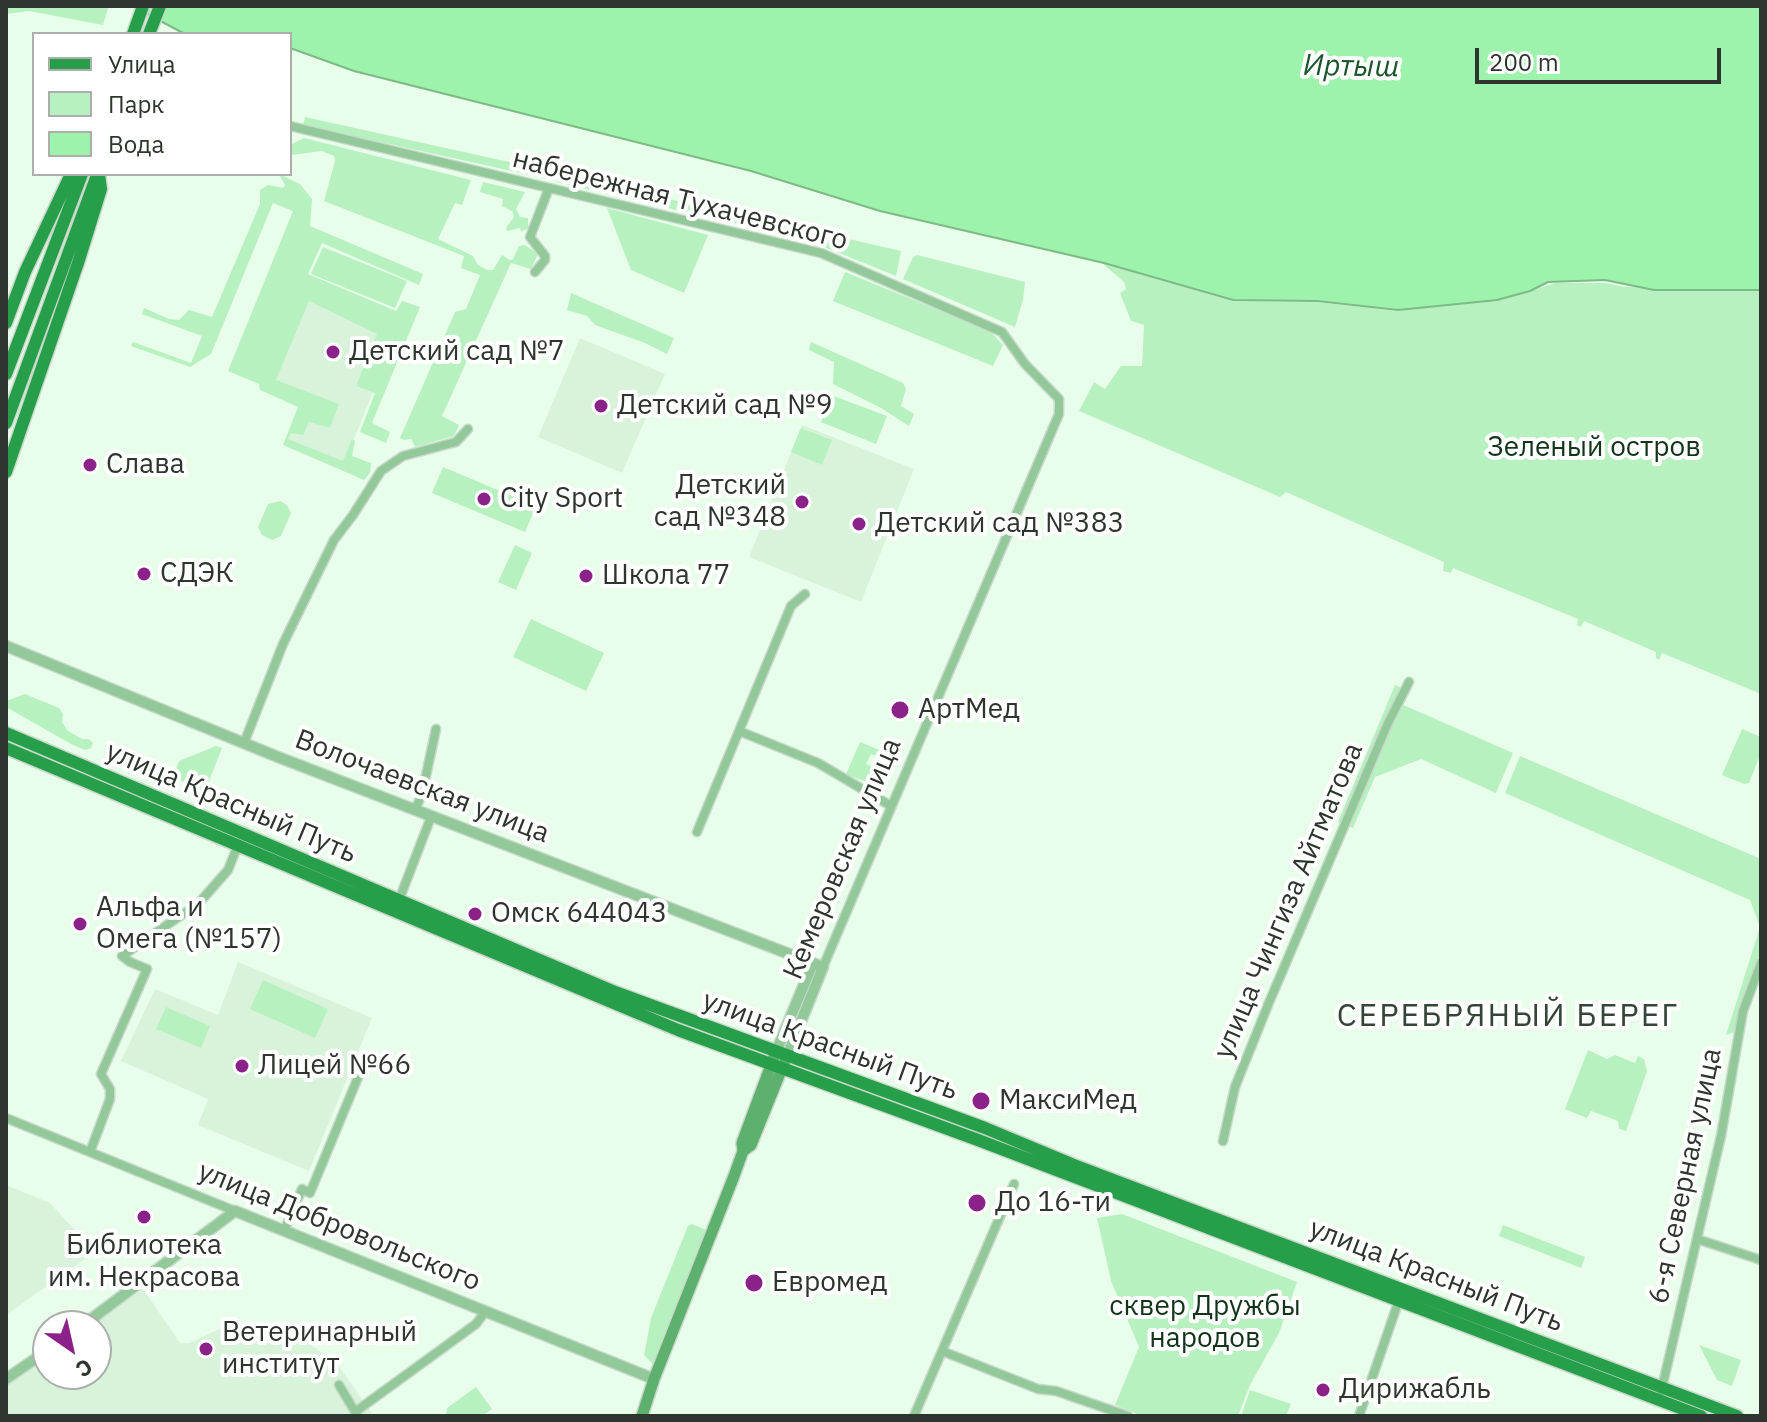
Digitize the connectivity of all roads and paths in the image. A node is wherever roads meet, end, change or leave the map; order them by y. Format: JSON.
{"nodes":[{"id":1,"x":143,"y":6,"type":"edge"},
{"id":2,"x":160,"y":6,"type":"edge"},
{"id":3,"x":134,"y":32,"type":"edge"},
{"id":4,"x":150,"y":32,"type":"edge"},
{"id":5,"x":292,"y":126,"type":"edge"},
{"id":6,"x":70,"y":176,"type":"edge"},
{"id":7,"x":81,"y":176,"type":"edge"},
{"id":8,"x":97,"y":176,"type":"edge"},
{"id":9,"x":98,"y":176,"type":"edge"},
{"id":10,"x":549,"y":188,"type":"junction"},
{"id":11,"x":535,"y":272,"type":"dead end"},
{"id":12,"x":6,"y":323,"type":"edge"},
{"id":13,"x":6,"y":374,"type":"edge"},
{"id":14,"x":1061,"y":407,"type":"joint"},
{"id":15,"x":6,"y":423,"type":"edge"},
{"id":16,"x":468,"y":429,"type":"dead end"},
{"id":17,"x":6,"y":472,"type":"edge"},
{"id":18,"x":805,"y":594,"type":"dead end"},
{"id":19,"x":6,"y":646,"type":"edge"},
{"id":20,"x":1409,"y":682,"type":"dead end"},
{"id":21,"x":436,"y":729,"type":"dead end"},
{"id":22,"x":739,"y":731,"type":"junction"},
{"id":23,"x":6,"y":733,"type":"edge"},
{"id":24,"x":244,"y":743,"type":"junction"},
{"id":25,"x":6,"y":748,"type":"edge"},
{"id":26,"x":891,"y":806,"type":"junction"},
{"id":27,"x":415,"y":810,"type":"junction"},
{"id":28,"x":431,"y":817,"type":"junction"},
{"id":29,"x":697,"y":832,"type":"dead end"},
{"id":30,"x":238,"y":845,"type":"junction"},
{"id":31,"x":397,"y":906,"type":"junction"},
{"id":32,"x":1761,"y":963,"type":"edge"},
{"id":33,"x":818,"y":965,"type":"junction"},
{"id":34,"x":779,"y":1060,"type":"junction"},
{"id":35,"x":359,"y":1075,"type":"dead end"},
{"id":36,"x":6,"y":1118,"type":"edge"},
{"id":37,"x":1223,"y":1141,"type":"dead end"},
{"id":38,"x":90,"y":1152,"type":"junction"},
{"id":39,"x":1014,"y":1184,"type":"dead end"},
{"id":40,"x":235,"y":1211,"type":"junction"},
{"id":41,"x":284,"y":1231,"type":"junction"},
{"id":42,"x":1697,"y":1239,"type":"junction"},
{"id":43,"x":1761,"y":1260,"type":"edge"},
{"id":44,"x":1399,"y":1300,"type":"junction"},
{"id":45,"x":103,"y":1310,"type":"edge"},
{"id":46,"x":485,"y":1312,"type":"junction"},
{"id":47,"x":942,"y":1351,"type":"junction"},
{"id":48,"x":32,"y":1361,"type":"edge"},
{"id":49,"x":6,"y":1379,"type":"edge"},
{"id":50,"x":654,"y":1379,"type":"junction"},
{"id":51,"x":339,"y":1385,"type":"dead end"},
{"id":52,"x":1660,"y":1394,"type":"junction"},
{"id":53,"x":356,"y":1414,"type":"edge"},
{"id":54,"x":647,"y":1415,"type":"edge"},
{"id":55,"x":1733,"y":1415,"type":"edge"},
{"id":56,"x":914,"y":1416,"type":"edge"},
{"id":57,"x":1128,"y":1416,"type":"edge"},
{"id":58,"x":1359,"y":1416,"type":"edge"},
{"id":59,"x":1701,"y":1416,"type":"edge"}],
"edges":[{"from":1,"to":3,"type":"main road"},
{"from":2,"to":4,"type":"main road"},
{"from":5,"to":10,"type":"street","name":"набережная Тухачевского"},
{"from":6,"to":12,"type":"main road"},
{"from":7,"to":13,"type":"main road"},
{"from":8,"to":15,"type":"main road"},
{"from":9,"to":17,"type":"main road"},
{"from":10,"to":11,"type":"street"},
{"from":10,"to":14,"type":"street","name":"набережная Тухачевского"},
{"from":14,"to":26,"type":"street","name":"Кемеровская улица"},
{"from":16,"to":24,"type":"street"},
{"from":18,"to":22,"type":"street"},
{"from":19,"to":24,"type":"street","name":"Волочаевская улица"},
{"from":20,"to":37,"type":"street","name":"улица Чингиза Айтматова"},
{"from":21,"to":27,"type":"street"},
{"from":22,"to":26,"type":"street"},
{"from":22,"to":29,"type":"street"},
{"from":23,"to":31,"type":"main road","name":"улица Красный Путь"},
{"from":24,"to":27,"type":"street","name":"Волочаевская улица"},
{"from":25,"to":30,"type":"main road","name":"улица Красный Путь"},
{"from":26,"to":33,"type":"street","name":"Кемеровская улица"},
{"from":27,"to":28,"type":"street","name":"Волочаевская улица"},
{"from":28,"to":31,"type":"street"},
{"from":28,"to":33,"type":"street","name":"Волочаевская улица"},
{"from":30,"to":31,"type":"main road","name":"улица Красный Путь"},
{"from":30,"to":38,"type":"street"},
{"from":31,"to":34,"type":"main road","name":"улица Красный Путь"},
{"from":32,"to":42,"type":"street","name":"6-я Северная улица"},
{"from":33,"to":34,"type":"street","name":"Кемеровская улица"},
{"from":34,"to":44,"type":"main road","name":"улица Красный Путь"},
{"from":34,"to":50,"type":"main road","name":"Кемеровская улица"},
{"from":34,"to":52,"type":"main road","name":"улица Красный Путь"},
{"from":35,"to":41,"type":"street"},
{"from":36,"to":38,"type":"street","name":"улица Добровольского"},
{"from":38,"to":40,"type":"street","name":"улица Добровольского"},
{"from":39,"to":47,"type":"street"},
{"from":40,"to":41,"type":"street","name":"улица Добровольского"},
{"from":40,"to":45,"type":"street"},
{"from":41,"to":46,"type":"street","name":"улица Добровольского"},
{"from":42,"to":43,"type":"street"},
{"from":42,"to":52,"type":"street","name":"6-я Северная улица"},
{"from":44,"to":52,"type":"main road","name":"улица Красный Путь"},
{"from":44,"to":58,"type":"street"},
{"from":46,"to":50,"type":"street","name":"улица Добровольского"},
{"from":46,"to":53,"type":"street"},
{"from":47,"to":56,"type":"street"},
{"from":47,"to":57,"type":"street"},
{"from":48,"to":49,"type":"street"},
{"from":50,"to":54,"type":"main road","name":"Кемеровская улица"},
{"from":51,"to":53,"type":"street"},
{"from":52,"to":55,"type":"main road","name":"улица Красный Путь"},
{"from":52,"to":59,"type":"main road","name":"улица Красный Путь"}]}
